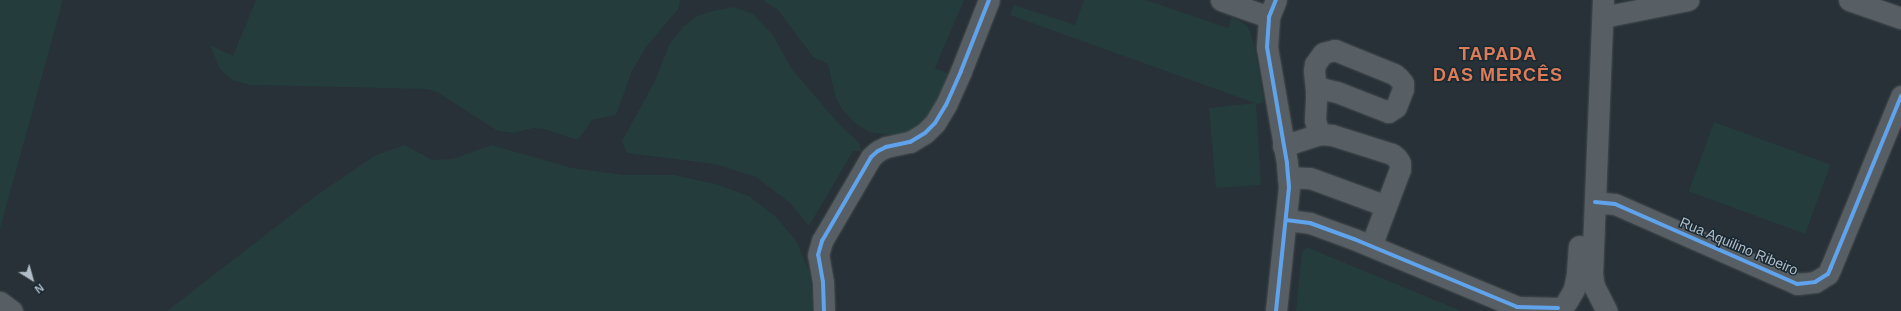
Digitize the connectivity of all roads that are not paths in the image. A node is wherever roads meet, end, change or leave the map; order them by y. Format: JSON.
{"nodes":[{"id":1,"x":989,"y":0,"type":"edge"},
{"id":2,"x":1221,"y":0,"type":"edge"},
{"id":3,"x":1590,"y":0,"type":"edge"},
{"id":4,"x":1688,"y":0,"type":"edge"},
{"id":5,"x":1849,"y":0,"type":"edge"},
{"id":6,"x":1603,"y":8,"type":"edge"},
{"id":7,"x":1272,"y":9,"type":"edge"},
{"id":8,"x":1901,"y":18,"type":"edge"},
{"id":9,"x":1316,"y":90,"type":"dead end"},
{"id":10,"x":1901,"y":96,"type":"edge"},
{"id":11,"x":1319,"y":134,"type":"junction"},
{"id":12,"x":1283,"y":146,"type":"junction"},
{"id":13,"x":1288,"y":177,"type":"junction"},
{"id":14,"x":1595,"y":202,"type":"junction"},
{"id":15,"x":1386,"y":206,"type":"junction"},
{"id":16,"x":1286,"y":220,"type":"junction"},
{"id":17,"x":1371,"y":246,"type":"junction"},
{"id":18,"x":0,"y":302,"type":"edge"},
{"id":19,"x":1560,"y":307,"type":"edge"},
{"id":20,"x":1519,"y":309,"type":"edge"},
{"id":21,"x":12,"y":311,"type":"edge"},
{"id":22,"x":824,"y":311,"type":"edge"},
{"id":23,"x":1276,"y":311,"type":"edge"},
{"id":24,"x":1607,"y":311,"type":"edge"}],
"edges":[{"from":1,"to":22,"type":"street"},
{"from":2,"to":7,"type":"street"},
{"from":3,"to":19,"type":"street"},
{"from":4,"to":6,"type":"street"},
{"from":5,"to":8,"type":"street"},
{"from":6,"to":14,"type":"street"},
{"from":7,"to":12,"type":"street"},
{"from":9,"to":11,"type":"street"},
{"from":10,"to":14,"type":"street","name":"Rua Aquilino Ribeiro"},
{"from":11,"to":12,"type":"street"},
{"from":11,"to":15,"type":"street"},
{"from":12,"to":13,"type":"street"},
{"from":13,"to":15,"type":"street"},
{"from":13,"to":16,"type":"street"},
{"from":14,"to":24,"type":"street"},
{"from":15,"to":17,"type":"street"},
{"from":16,"to":17,"type":"street"},
{"from":16,"to":23,"type":"street"},
{"from":17,"to":20,"type":"street"},
{"from":18,"to":21,"type":"street"},
{"from":19,"to":20,"type":"street"},
{"from":19,"to":24,"type":"street"}]}
